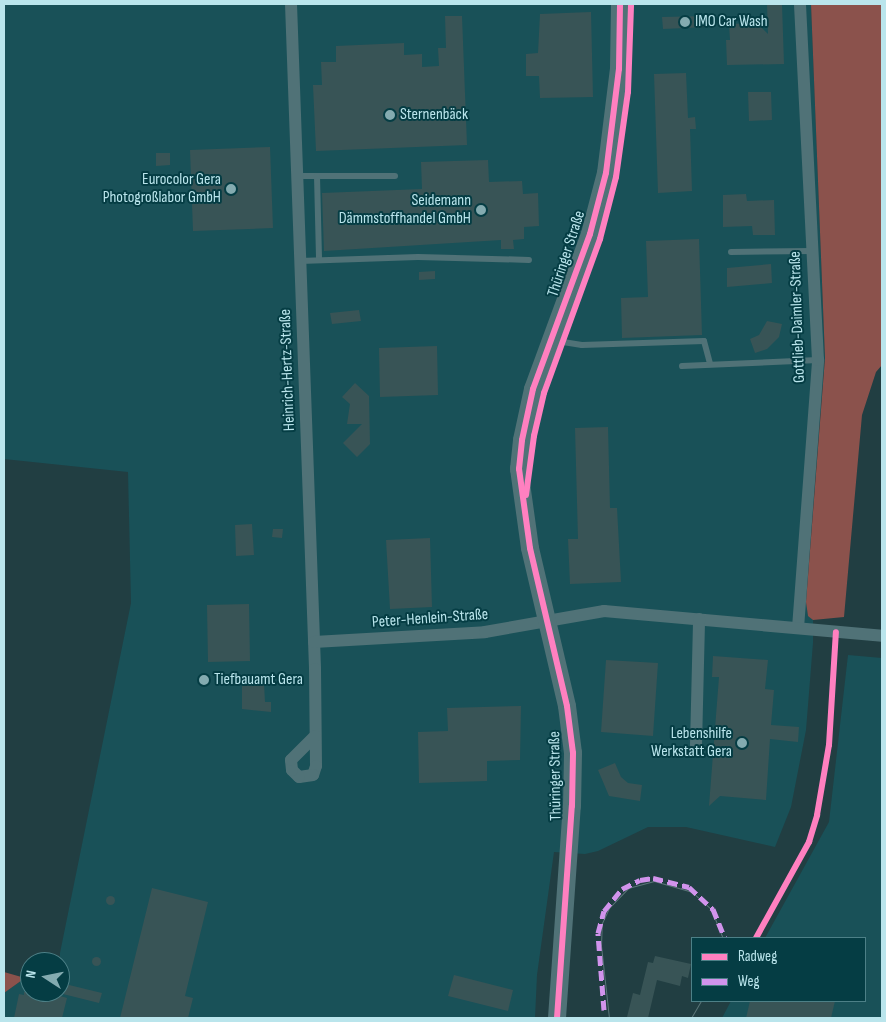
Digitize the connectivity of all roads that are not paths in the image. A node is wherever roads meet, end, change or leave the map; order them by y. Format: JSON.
{"nodes":[{"id":1,"x":291,"y":4,"type":"edge"},
{"id":2,"x":620,"y":4,"type":"edge"},
{"id":3,"x":630,"y":4,"type":"edge"},
{"id":4,"x":800,"y":4,"type":"edge"},
{"id":5,"x":297,"y":176,"type":"junction"},
{"id":6,"x":317,"y":176,"type":"junction"},
{"id":7,"x":395,"y":176,"type":"dead end"},
{"id":8,"x":813,"y":251,"type":"junction"},
{"id":9,"x":731,"y":252,"type":"dead end"},
{"id":10,"x":319,"y":260,"type":"junction"},
{"id":11,"x":529,"y":260,"type":"dead end"},
{"id":12,"x":300,"y":261,"type":"junction"},
{"id":13,"x":558,"y":340,"type":"junction"},
{"id":14,"x":818,"y":360,"type":"junction"},
{"id":15,"x":710,"y":364,"type":"junction"},
{"id":16,"x":682,"y":366,"type":"dead end"},
{"id":17,"x":699,"y":618,"type":"junction"},
{"id":18,"x":547,"y":622,"type":"junction"},
{"id":19,"x":798,"y":628,"type":"junction"},
{"id":20,"x":882,"y":636,"type":"edge"},
{"id":21,"x":314,"y":642,"type":"junction"},
{"id":22,"x":315,"y":736,"type":"dead end"},
{"id":23,"x":696,"y":745,"type":"dead end"},
{"id":24,"x":557,"y":1018,"type":"edge"}],
"edges":[{"from":1,"to":5,"type":"street","name":"Heinrich-Hertz-Straße"},
{"from":2,"to":13,"type":"main road","name":"Thüringer Straße"},
{"from":3,"to":13,"type":"main road","name":"Thüringer Straße"},
{"from":4,"to":8,"type":"street","name":"Gottlieb-Daimler-Straße"},
{"from":5,"to":6,"type":"lane"},
{"from":5,"to":12,"type":"street","name":"Heinrich-Hertz-Straße"},
{"from":6,"to":7,"type":"lane"},
{"from":6,"to":10,"type":"lane"},
{"from":8,"to":9,"type":"lane"},
{"from":8,"to":14,"type":"street","name":"Gottlieb-Daimler-Straße"},
{"from":10,"to":11,"type":"lane"},
{"from":10,"to":12,"type":"lane"},
{"from":12,"to":21,"type":"street","name":"Heinrich-Hertz-Straße"},
{"from":13,"to":15,"type":"lane"},
{"from":13,"to":18,"type":"main road","name":"Thüringer Straße"},
{"from":14,"to":15,"type":"lane"},
{"from":14,"to":19,"type":"street","name":"Gottlieb-Daimler-Straße"},
{"from":15,"to":16,"type":"lane"},
{"from":17,"to":18,"type":"street","name":"Peter-Henlein-Straße"},
{"from":17,"to":19,"type":"street","name":"Peter-Henlein-Straße"},
{"from":17,"to":23,"type":"street"},
{"from":18,"to":21,"type":"street","name":"Peter-Henlein-Straße"},
{"from":18,"to":24,"type":"main road","name":"Thüringer Straße"},
{"from":19,"to":20,"type":"street","name":"Peter-Henlein-Straße"},
{"from":21,"to":22,"type":"street","name":"Heinrich-Hertz-Straße"}]}
